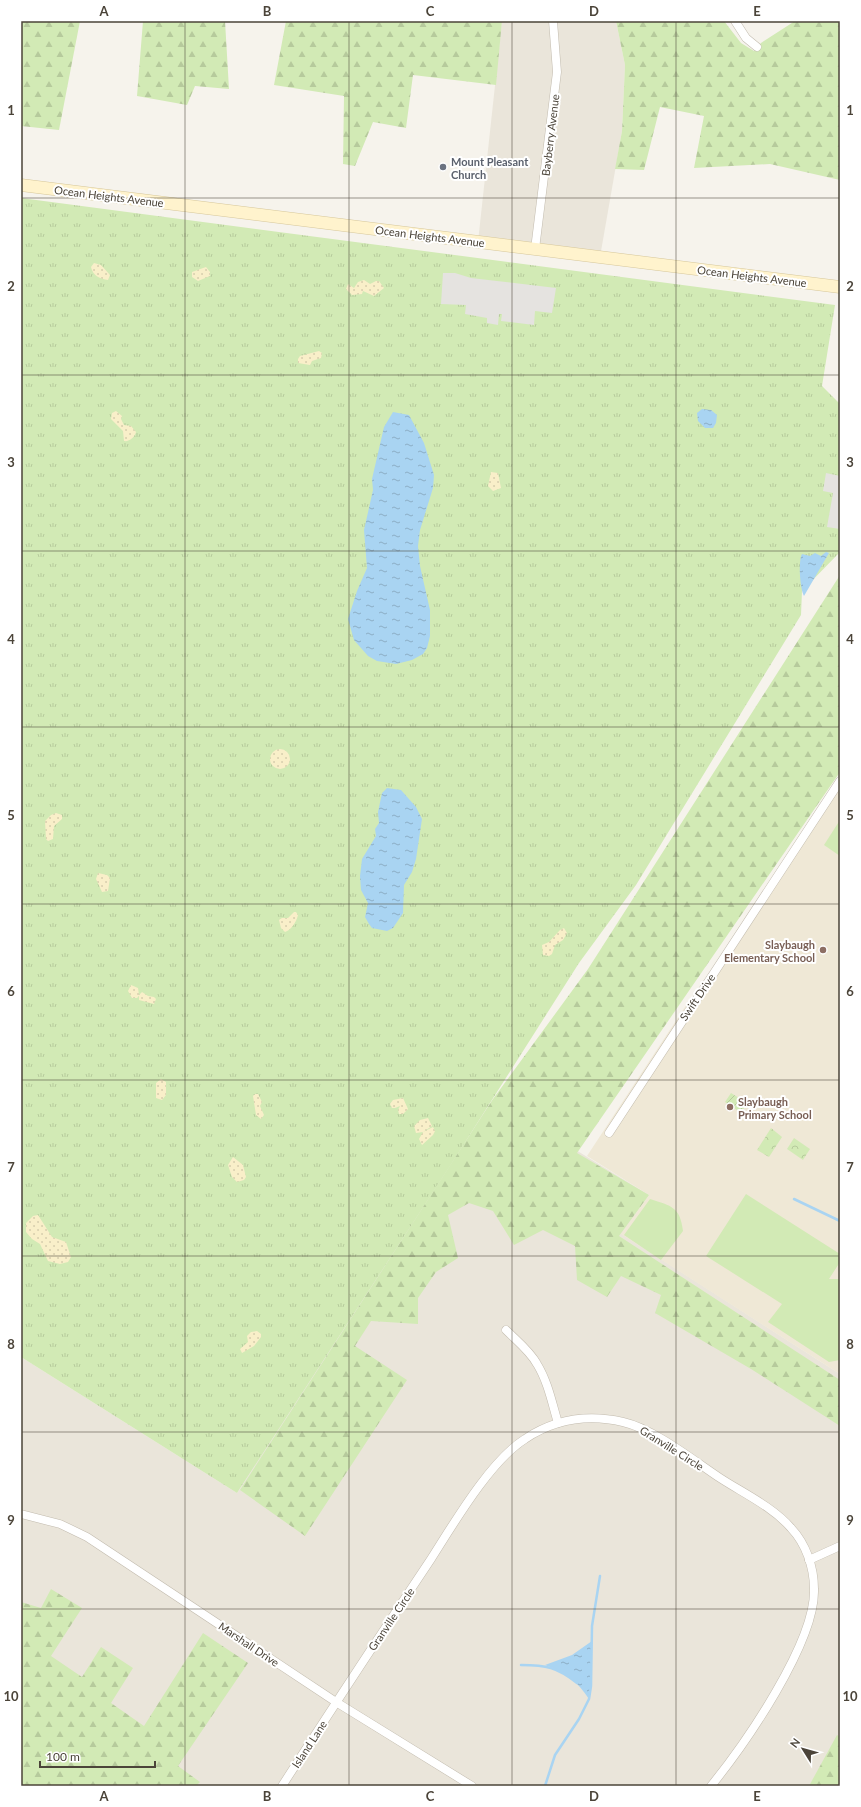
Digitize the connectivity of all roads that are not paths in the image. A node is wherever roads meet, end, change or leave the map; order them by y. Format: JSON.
{"nodes":[{"id":1,"x":554,"y":21,"type":"edge"},
{"id":2,"x":735,"y":21,"type":"edge"},
{"id":3,"x":757,"y":47,"type":"dead end"},
{"id":4,"x":21,"y":185,"type":"edge"},
{"id":5,"x":535,"y":249,"type":"junction"},
{"id":6,"x":840,"y":287,"type":"edge"},
{"id":7,"x":840,"y":781,"type":"edge"},
{"id":8,"x":609,"y":1133,"type":"dead end"},
{"id":9,"x":506,"y":1330,"type":"dead end"},
{"id":10,"x":558,"y":1423,"type":"junction"},
{"id":11,"x":21,"y":1514,"type":"edge"},
{"id":12,"x":840,"y":1546,"type":"edge"},
{"id":13,"x":809,"y":1560,"type":"junction"},
{"id":14,"x":336,"y":1702,"type":"junction"},
{"id":15,"x":282,"y":1786,"type":"edge"},
{"id":16,"x":472,"y":1786,"type":"edge"},
{"id":17,"x":711,"y":1786,"type":"edge"}],
"edges":[{"from":1,"to":5,"type":"street","name":"Bayberry Avenue"},
{"from":2,"to":3,"type":"street"},
{"from":4,"to":5,"type":"main road","name":"Ocean Heights Avenue"},
{"from":5,"to":6,"type":"main road","name":"Ocean Heights Avenue"},
{"from":7,"to":8,"type":"street","name":"Swift Drive"},
{"from":9,"to":10,"type":"street"},
{"from":10,"to":13,"type":"street","name":"Granville Circle"},
{"from":10,"to":14,"type":"street","name":"Granville Circle"},
{"from":11,"to":14,"type":"street","name":"Marshall Drive"},
{"from":12,"to":13,"type":"street"},
{"from":13,"to":17,"type":"street","name":"Granville Circle"},
{"from":14,"to":15,"type":"street","name":"Island Lane"},
{"from":14,"to":16,"type":"street","name":"Marshall Drive"}]}
